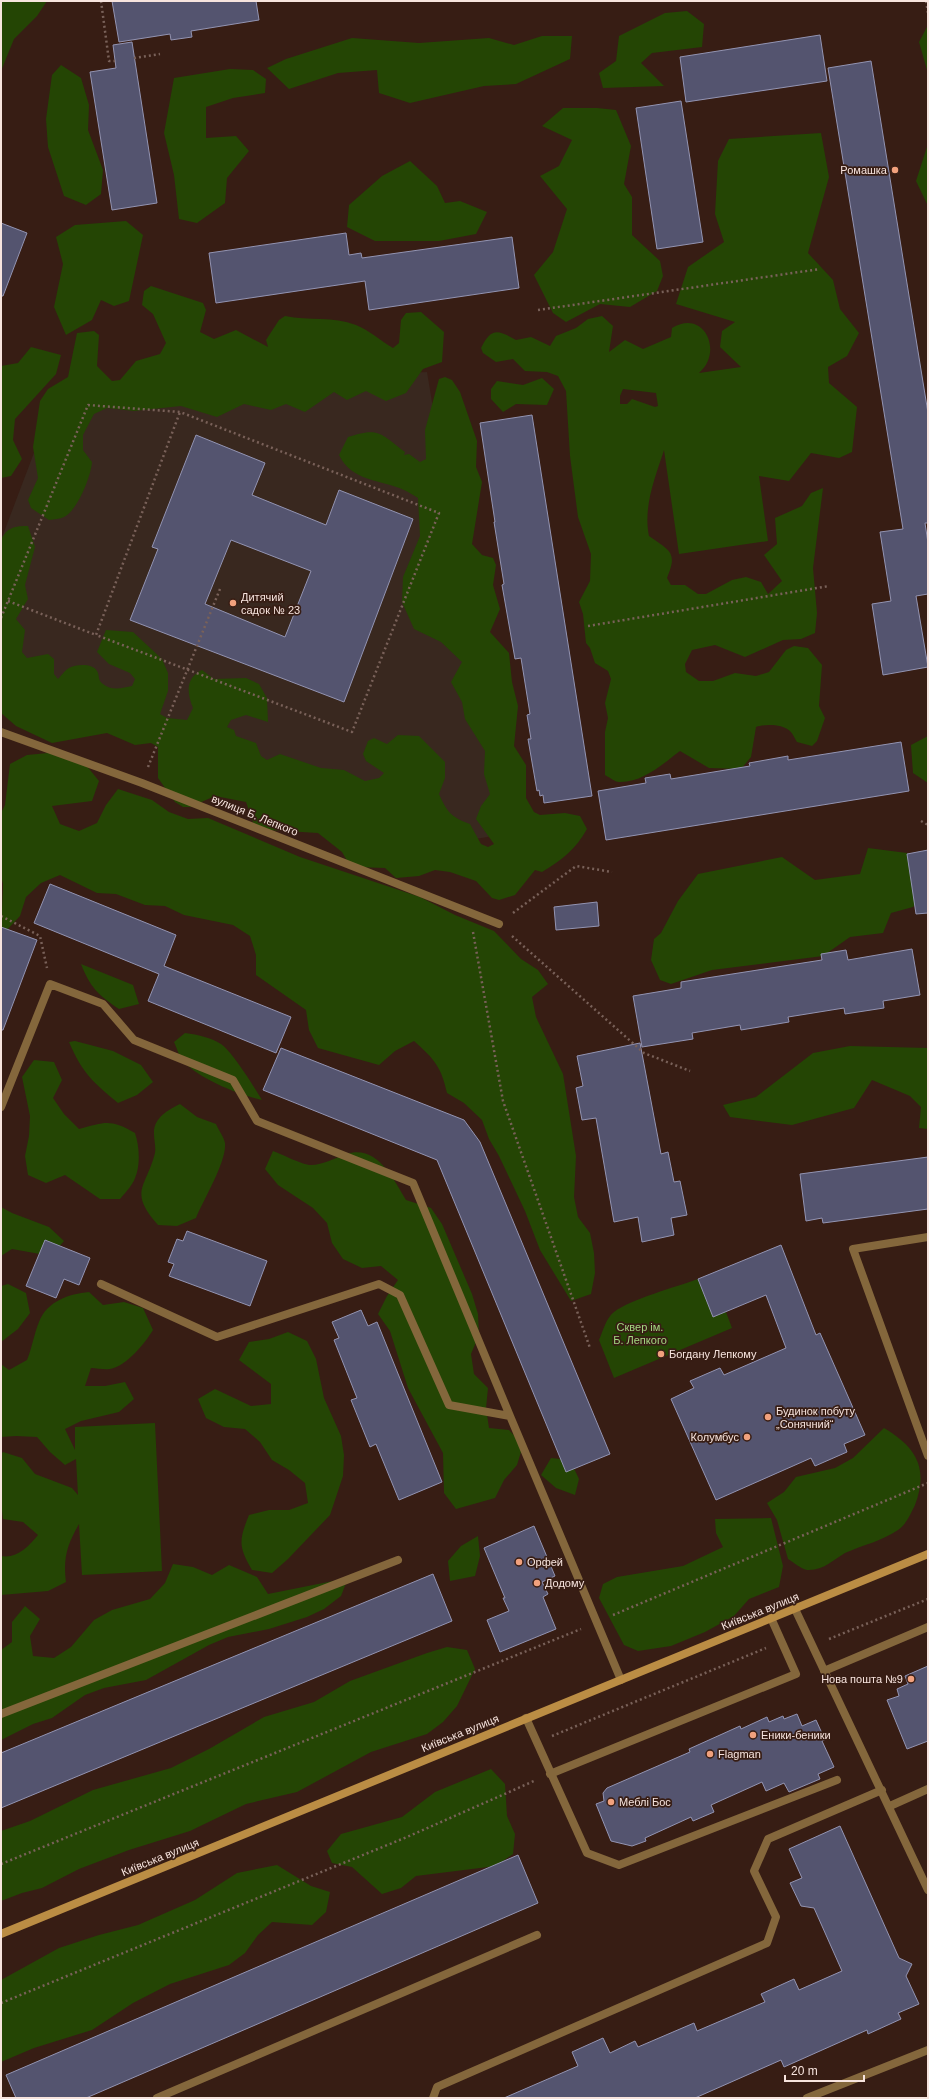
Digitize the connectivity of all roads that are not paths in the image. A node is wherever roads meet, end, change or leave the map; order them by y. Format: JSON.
{"nodes":[{"id":1,"x":1,"y":732,"type":"edge"},
{"id":2,"x":499,"y":924,"type":"road end"},
{"id":3,"x":1,"y":1107,"type":"edge"},
{"id":4,"x":928,"y":1237,"type":"edge"},
{"id":5,"x":101,"y":1284,"type":"dead end"},
{"id":6,"x":510,"y":1416,"type":"junction"},
{"id":7,"x":928,"y":1456,"type":"edge"},
{"id":8,"x":928,"y":1554,"type":"edge"},
{"id":9,"x":398,"y":1560,"type":"dead end"},
{"id":10,"x":795,"y":1609,"type":"junction"},
{"id":11,"x":771,"y":1618,"type":"junction"},
{"id":12,"x":928,"y":1627,"type":"edge"},
{"id":13,"x":824,"y":1672,"type":"junction"},
{"id":14,"x":621,"y":1680,"type":"junction"},
{"id":15,"x":1,"y":1714,"type":"edge"},
{"id":16,"x":526,"y":1718,"type":"junction"},
{"id":17,"x":550,"y":1774,"type":"junction"},
{"id":18,"x":837,"y":1780,"type":"dead end"},
{"id":19,"x":928,"y":1789,"type":"edge"},
{"id":20,"x":882,"y":1790,"type":"junction"},
{"id":21,"x":890,"y":1806,"type":"junction"},
{"id":22,"x":928,"y":1888,"type":"edge"},
{"id":23,"x":1,"y":1934,"type":"edge"},
{"id":24,"x":537,"y":1935,"type":"dead end"},
{"id":25,"x":928,"y":2050,"type":"edge"},
{"id":26,"x":158,"y":2098,"type":"edge"},
{"id":27,"x":433,"y":2098,"type":"edge"},
{"id":28,"x":807,"y":2098,"type":"edge"}],
"edges":[{"from":1,"to":2,"type":"street","name":"вулиця Б. Лепкого"},
{"from":3,"to":6,"type":"street"},
{"from":4,"to":7,"type":"street"},
{"from":5,"to":6,"type":"street"},
{"from":6,"to":14,"type":"street"},
{"from":8,"to":10,"type":"main road","name":"Київська вулиця"},
{"from":9,"to":15,"type":"street"},
{"from":10,"to":11,"type":"main road","name":"Київська вулиця"},
{"from":10,"to":13,"type":"street"},
{"from":11,"to":14,"type":"main road","name":"Київська вулиця"},
{"from":11,"to":17,"type":"street"},
{"from":12,"to":13,"type":"street"},
{"from":13,"to":20,"type":"street"},
{"from":14,"to":16,"type":"main road","name":"Київська вулиця"},
{"from":16,"to":17,"type":"street"},
{"from":16,"to":23,"type":"main road","name":"Київська вулиця"},
{"from":17,"to":18,"type":"street"},
{"from":19,"to":21,"type":"street"},
{"from":20,"to":21,"type":"street"},
{"from":20,"to":27,"type":"street"},
{"from":21,"to":22,"type":"street"},
{"from":24,"to":26,"type":"street"},
{"from":25,"to":28,"type":"street"}]}
